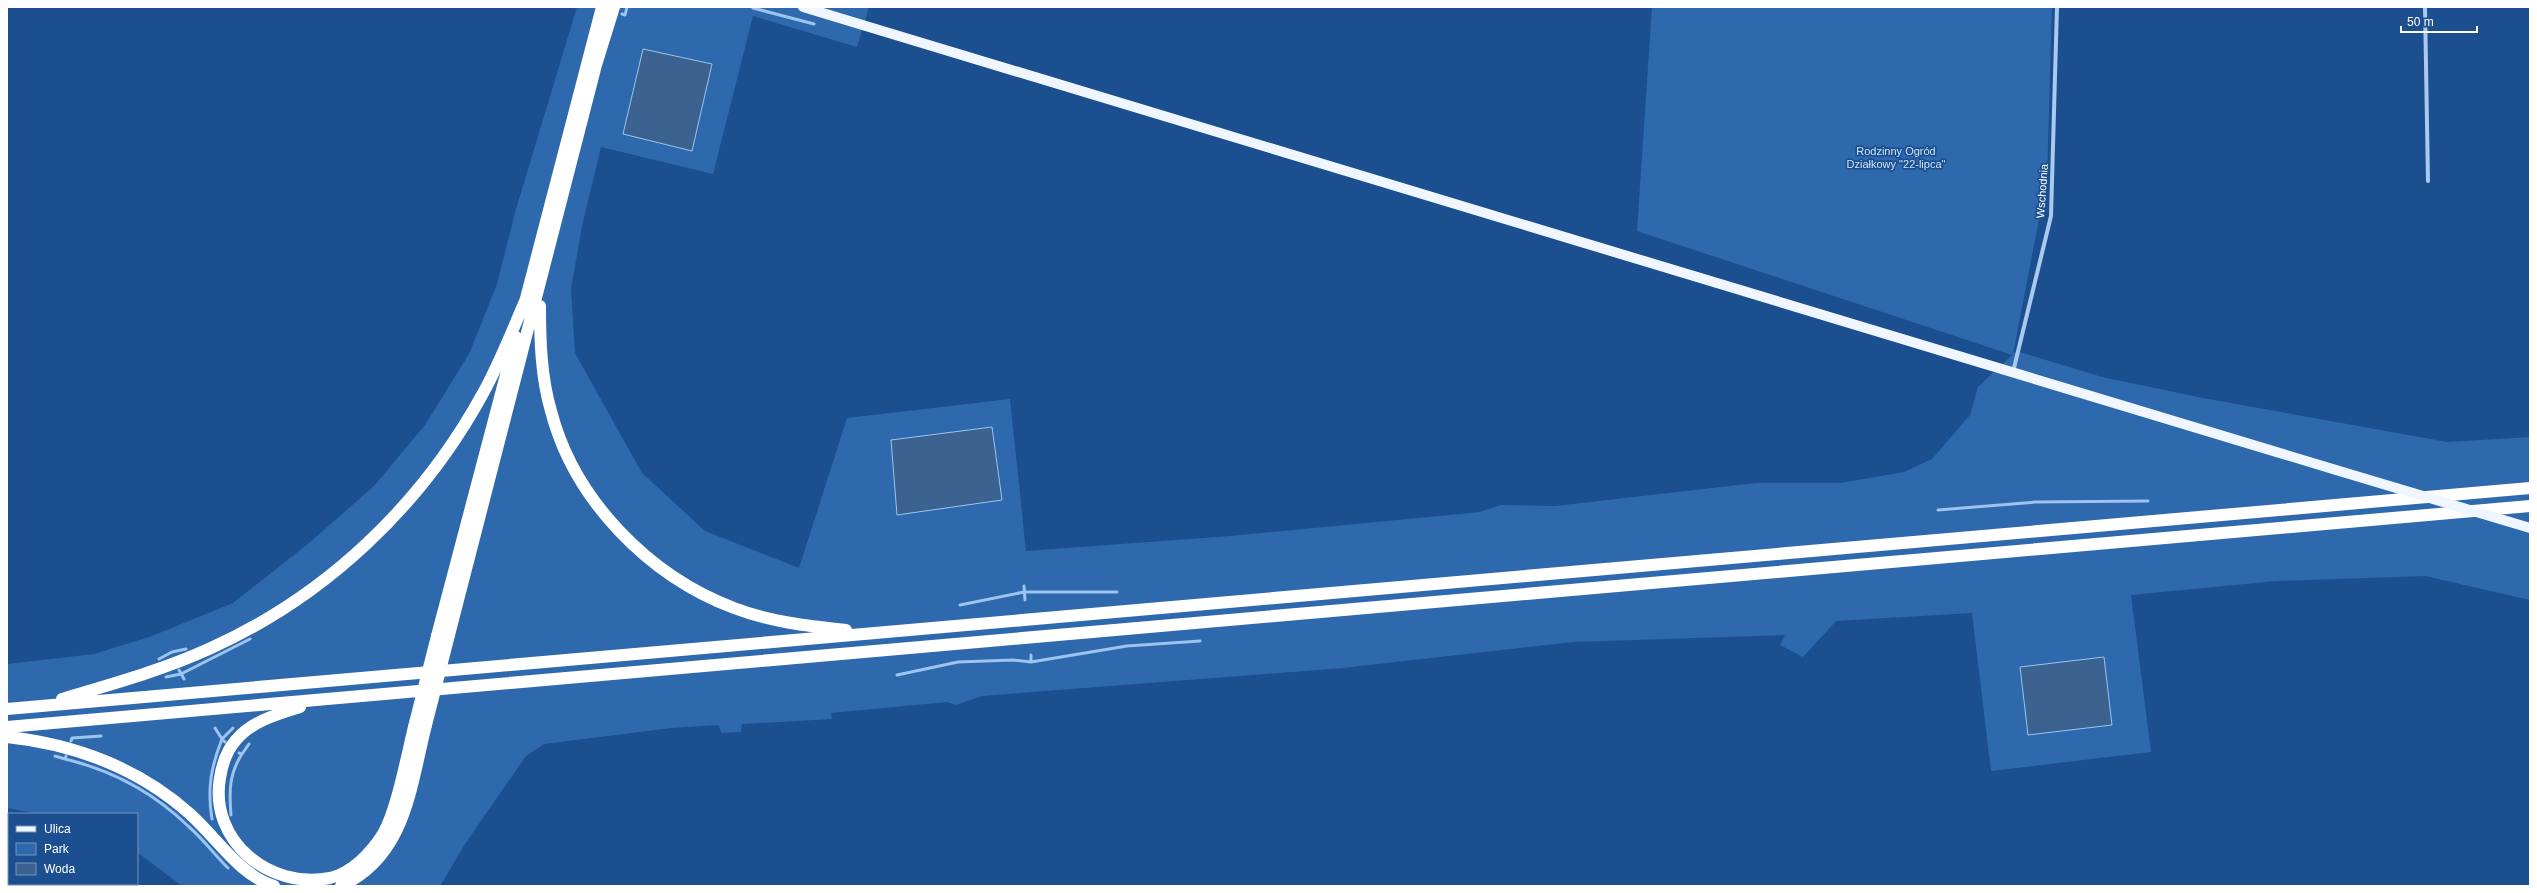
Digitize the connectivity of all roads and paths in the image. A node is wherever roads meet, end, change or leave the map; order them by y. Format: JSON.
{"nodes":[{"id":1,"x":602,"y":7,"type":"edge"},
{"id":2,"x":614,"y":7,"type":"edge"},
{"id":3,"x":803,"y":7,"type":"edge"},
{"id":4,"x":2057,"y":7,"type":"edge"},
{"id":5,"x":2425,"y":7,"type":"edge"},
{"id":6,"x":2428,"y":182,"type":"dead end"},
{"id":7,"x":541,"y":286,"type":"junction"},
{"id":8,"x":526,"y":299,"type":"junction"},
{"id":9,"x":2012,"y":372,"type":"junction"},
{"id":10,"x":2530,"y":488,"type":"edge"},
{"id":11,"x":2530,"y":506,"type":"edge"},
{"id":12,"x":2530,"y":528,"type":"edge"},
{"id":13,"x":872,"y":633,"type":"junction"},
{"id":14,"x":443,"y":636,"type":"junction"},
{"id":15,"x":320,"y":700,"type":"junction"},
{"id":16,"x":37,"y":706,"type":"junction"},
{"id":17,"x":7,"y":709,"type":"edge"},
{"id":18,"x":420,"y":726,"type":"junction"},
{"id":19,"x":7,"y":727,"type":"edge"},
{"id":20,"x":7,"y":737,"type":"edge"},
{"id":21,"x":274,"y":886,"type":"edge"},
{"id":22,"x":341,"y":886,"type":"edge"}],
"edges":[{"from":1,"to":8,"type":"highway"},
{"from":2,"to":7,"type":"highway"},
{"from":3,"to":9,"type":"main road"},
{"from":4,"to":9,"type":"street","name":"Wschodnia"},
{"from":5,"to":6,"type":"street"},
{"from":7,"to":13,"type":"highway"},
{"from":7,"to":14,"type":"highway"},
{"from":8,"to":14,"type":"highway"},
{"from":8,"to":16,"type":"highway"},
{"from":9,"to":12,"type":"main road","bridge":true},
{"from":10,"to":13,"type":"highway"},
{"from":11,"to":15,"type":"highway"},
{"from":13,"to":16,"type":"highway"},
{"from":14,"to":18,"type":"highway","bridge":true},
{"from":15,"to":18,"type":"highway"},
{"from":15,"to":19,"type":"highway"},
{"from":16,"to":17,"type":"highway"},
{"from":18,"to":22,"type":"highway"},
{"from":20,"to":21,"type":"highway"}]}
